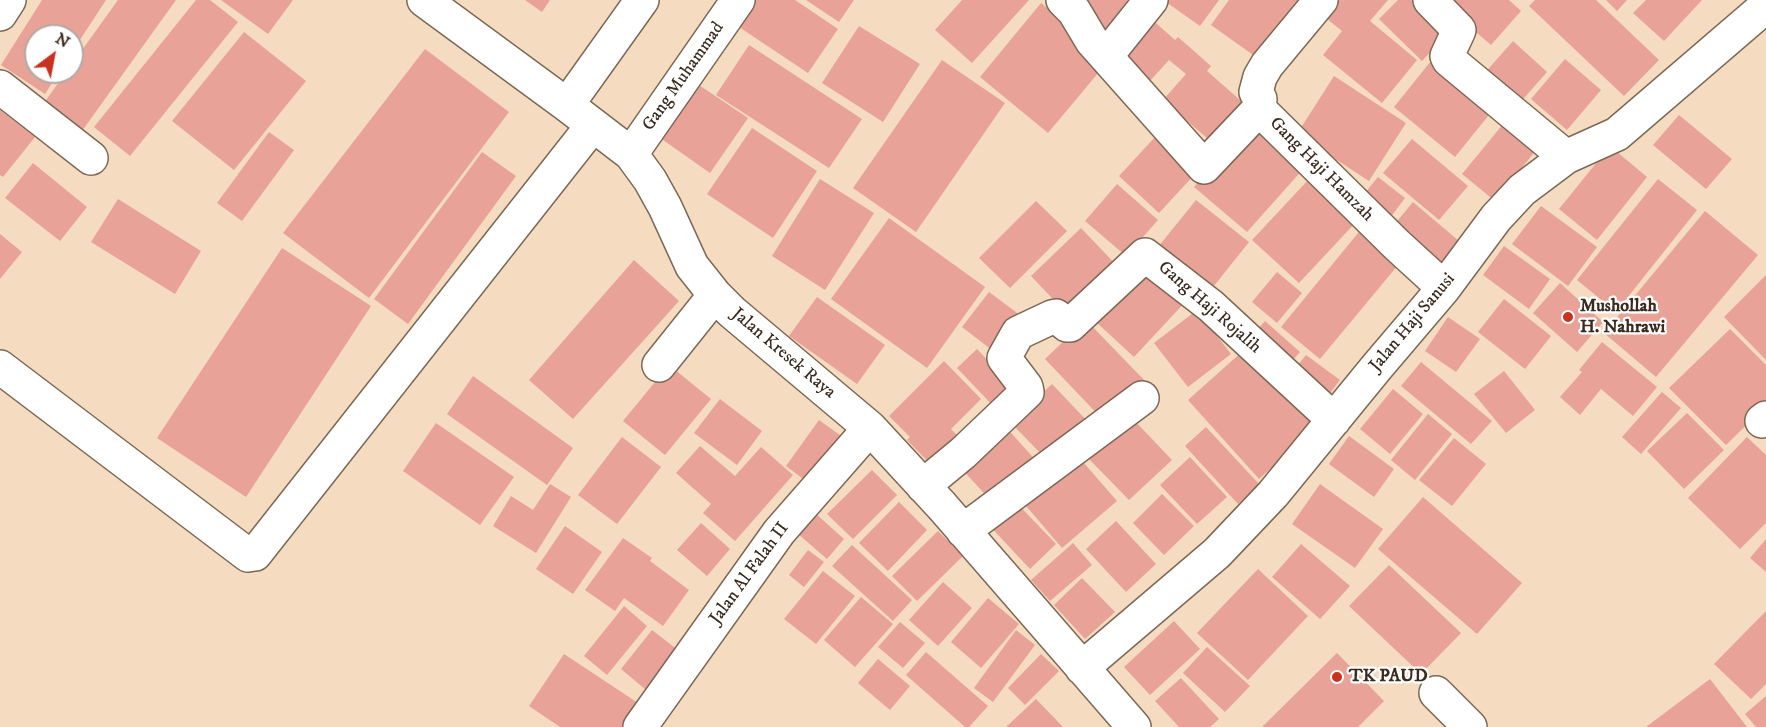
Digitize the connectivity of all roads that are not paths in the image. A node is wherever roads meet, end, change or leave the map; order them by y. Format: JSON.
{"nodes":[{"id":1,"x":9,"y":0,"type":"edge"},
{"id":2,"x":424,"y":0,"type":"edge"},
{"id":3,"x":642,"y":0,"type":"edge"},
{"id":4,"x":738,"y":0,"type":"edge"},
{"id":5,"x":1063,"y":0,"type":"edge"},
{"id":6,"x":1151,"y":0,"type":"edge"},
{"id":7,"x":1321,"y":0,"type":"edge"},
{"id":8,"x":1430,"y":0,"type":"edge"},
{"id":9,"x":1758,"y":6,"type":"edge"},
{"id":10,"x":0,"y":14,"type":"edge"},
{"id":11,"x":1107,"y":55,"type":"junction"},
{"id":12,"x":0,"y":87,"type":"edge"},
{"id":13,"x":567,"y":105,"type":"junction"},
{"id":14,"x":1259,"y":109,"type":"junction"},
{"id":15,"x":593,"y":124,"type":"junction"},
{"id":16,"x":630,"y":154,"type":"junction"},
{"id":17,"x":1566,"y":157,"type":"junction"},
{"id":18,"x":91,"y":158,"type":"dead end"},
{"id":19,"x":1444,"y":288,"type":"junction"},
{"id":20,"x":715,"y":295,"type":"junction"},
{"id":21,"x":659,"y":365,"type":"dead end"},
{"id":22,"x":0,"y":367,"type":"edge"},
{"id":23,"x":1142,"y":398,"type":"dead end"},
{"id":24,"x":1334,"y":420,"type":"junction"},
{"id":25,"x":870,"y":428,"type":"junction"},
{"id":26,"x":923,"y":486,"type":"junction"},
{"id":27,"x":963,"y":531,"type":"junction"},
{"id":28,"x":1082,"y":668,"type":"junction"},
{"id":29,"x":1436,"y":693,"type":"dead end"},
{"id":30,"x":640,"y":727,"type":"edge"},
{"id":31,"x":1134,"y":727,"type":"edge"},
{"id":32,"x":1470,"y":727,"type":"edge"}],
"edges":[{"from":1,"to":10,"type":"street"},
{"from":2,"to":13,"type":"street","name":"Jalan Kresek Raya"},
{"from":3,"to":13,"type":"street"},
{"from":4,"to":16,"type":"street","name":"Gang Muhammad"},
{"from":5,"to":11,"type":"street","name":"Gang Haji Hamzah"},
{"from":6,"to":11,"type":"street"},
{"from":7,"to":14,"type":"street"},
{"from":8,"to":17,"type":"street"},
{"from":9,"to":17,"type":"street","name":"Jalan Haji Sanusi"},
{"from":11,"to":14,"type":"street","name":"Gang Haji Hamzah"},
{"from":12,"to":18,"type":"street"},
{"from":13,"to":15,"type":"street","name":"Jalan Kresek Raya"},
{"from":14,"to":19,"type":"street","name":"Gang Haji Hamzah"},
{"from":15,"to":16,"type":"street","name":"Jalan Kresek Raya"},
{"from":15,"to":22,"type":"street"},
{"from":16,"to":20,"type":"street","name":"Jalan Kresek Raya"},
{"from":17,"to":19,"type":"street","name":"Jalan Haji Sanusi"},
{"from":19,"to":24,"type":"street","name":"Jalan Haji Sanusi"},
{"from":20,"to":21,"type":"street"},
{"from":20,"to":25,"type":"street","name":"Jalan Kresek Raya"},
{"from":23,"to":27,"type":"street"},
{"from":24,"to":26,"type":"street","name":"Gang Haji Rojalih"},
{"from":24,"to":28,"type":"street","name":"Jalan Haji Sanusi"},
{"from":25,"to":26,"type":"street","name":"Jalan Kresek Raya"},
{"from":25,"to":30,"type":"street","name":"Jalan Al Falah II"},
{"from":26,"to":27,"type":"street","name":"Jalan Kresek Raya"},
{"from":27,"to":28,"type":"street","name":"Jalan Kresek Raya"},
{"from":28,"to":31,"type":"street","name":"Jalan Kresek Raya"},
{"from":29,"to":32,"type":"street"}]}
